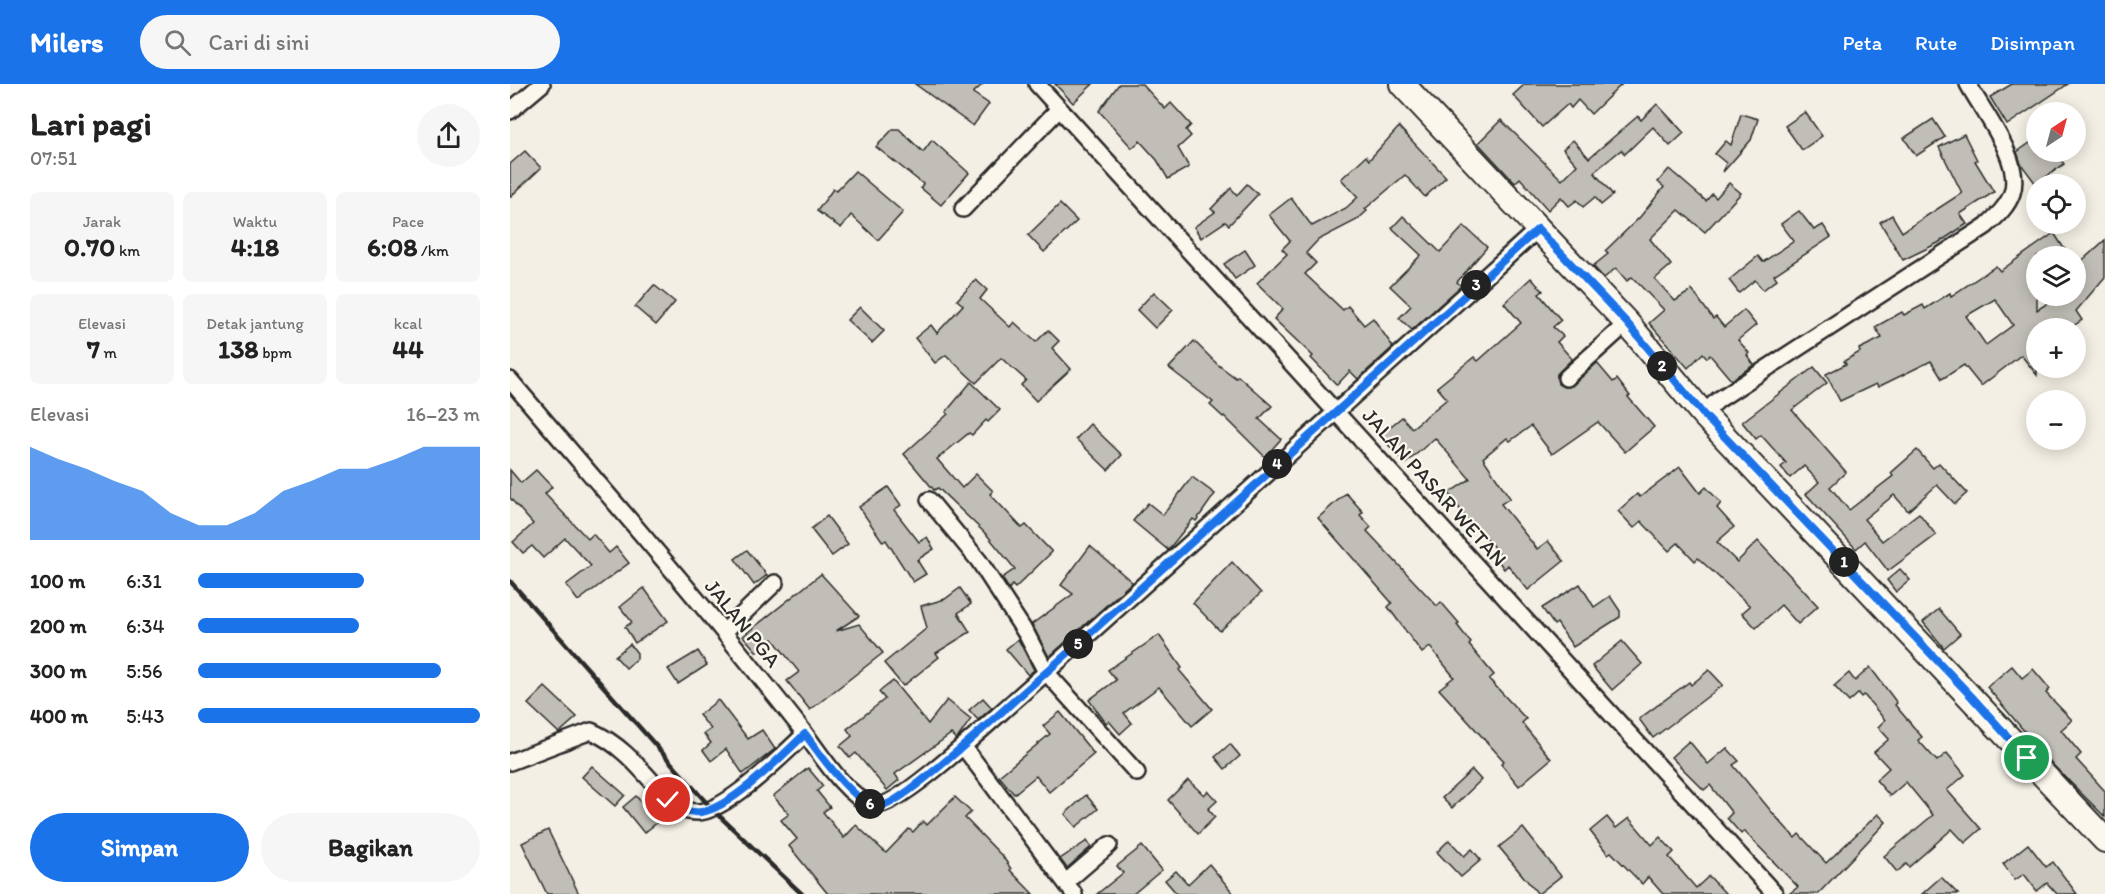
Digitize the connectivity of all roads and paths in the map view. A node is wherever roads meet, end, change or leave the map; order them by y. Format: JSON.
{"nodes":[{"id":1,"x":542,"y":84,"type":"edge"},
{"id":2,"x":1037,"y":84,"type":"edge"},
{"id":3,"x":1402,"y":84,"type":"edge"},
{"id":4,"x":1968,"y":84,"type":"edge"},
{"id":5,"x":1058,"y":110,"type":"junction"},
{"id":6,"x":510,"y":111,"type":"edge"},
{"id":7,"x":963,"y":209,"type":"dead end"},
{"id":8,"x":1538,"y":229,"type":"junction"},
{"id":9,"x":1627,"y":323,"type":"junction"},
{"id":10,"x":1566,"y":378,"type":"dead end"},
{"id":11,"x":510,"y":380,"type":"edge"},
{"id":12,"x":1336,"y":410,"type":"junction"},
{"id":13,"x":1703,"y":414,"type":"junction"},
{"id":14,"x":929,"y":500,"type":"dead end"},
{"id":15,"x":775,"y":582,"type":"dead end"},
{"id":16,"x":724,"y":632,"type":"junction"},
{"id":17,"x":1046,"y":672,"type":"junction"},
{"id":18,"x":805,"y":734,"type":"junction"},
{"id":19,"x":963,"y":746,"type":"junction"},
{"id":20,"x":510,"y":762,"type":"edge"},
{"id":21,"x":1137,"y":773,"type":"dead end"},
{"id":22,"x":2105,"y":840,"type":"edge"},
{"id":23,"x":1110,"y":845,"type":"dead end"},
{"id":24,"x":1070,"y":888,"type":"edge"},
{"id":25,"x":1776,"y":894,"type":"edge"}],
"edges":[{"from":1,"to":6,"type":"street"},
{"from":2,"to":5,"type":"street","name":"JALAN PASAR WETAN"},
{"from":3,"to":8,"type":"main road"},
{"from":4,"to":13,"type":"street"},
{"from":5,"to":7,"type":"street"},
{"from":5,"to":12,"type":"street","name":"JALAN PASAR WETAN"},
{"from":8,"to":9,"type":"main road"},
{"from":8,"to":12,"type":"street"},
{"from":9,"to":10,"type":"street"},
{"from":9,"to":13,"type":"main road"},
{"from":11,"to":16,"type":"street","name":"JALAN PGA"},
{"from":12,"to":17,"type":"street"},
{"from":12,"to":25,"type":"street","name":"JALAN PASAR WETAN"},
{"from":13,"to":22,"type":"main road"},
{"from":14,"to":17,"type":"street"},
{"from":15,"to":16,"type":"street"},
{"from":16,"to":18,"type":"street","name":"JALAN PGA"},
{"from":17,"to":19,"type":"street"},
{"from":17,"to":21,"type":"street"},
{"from":18,"to":19,"type":"street","name":"JALAN PGA"},
{"from":18,"to":20,"type":"street"},
{"from":19,"to":24,"type":"street"},
{"from":23,"to":24,"type":"street"}]}
